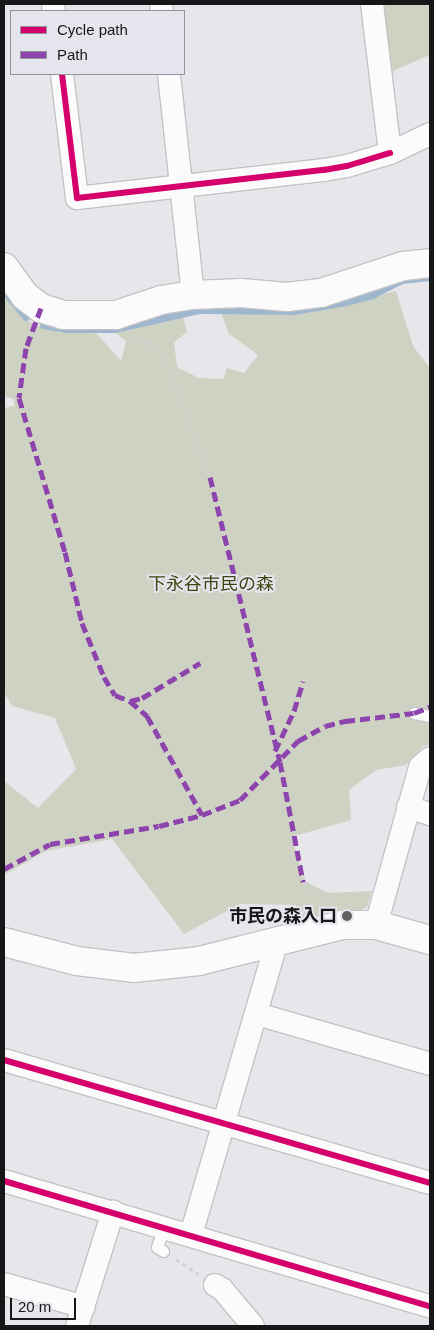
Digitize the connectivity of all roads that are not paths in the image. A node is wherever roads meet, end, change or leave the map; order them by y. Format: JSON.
{"nodes":[{"id":1,"x":372,"y":4,"type":"edge"},
{"id":2,"x":62,"y":75,"type":"edge"},
{"id":3,"x":169,"y":75,"type":"edge"},
{"id":4,"x":430,"y":134,"type":"edge"},
{"id":5,"x":390,"y":152,"type":"junction"},
{"id":6,"x":180,"y":186,"type":"junction"},
{"id":7,"x":430,"y":263,"type":"edge"},
{"id":8,"x":4,"y":267,"type":"edge"},
{"id":9,"x":193,"y":295,"type":"junction"},
{"id":10,"x":414,"y":713,"type":"dead end"},
{"id":11,"x":430,"y":716,"type":"edge"},
{"id":12,"x":430,"y":758,"type":"edge"},
{"id":13,"x":408,"y":807,"type":"junction"},
{"id":14,"x":430,"y":814,"type":"edge"},
{"id":15,"x":378,"y":914,"type":"junction"},
{"id":16,"x":430,"y":940,"type":"edge"},
{"id":17,"x":4,"y":942,"type":"edge"},
{"id":18,"x":269,"y":944,"type":"junction"},
{"id":19,"x":257,"y":1014,"type":"junction"},
{"id":20,"x":4,"y":1060,"type":"edge"},
{"id":21,"x":430,"y":1064,"type":"edge"},
{"id":22,"x":224,"y":1124,"type":"junction"},
{"id":23,"x":4,"y":1181,"type":"edge"},
{"id":24,"x":430,"y":1183,"type":"edge"},
{"id":25,"x":113,"y":1212,"type":"junction"},
{"id":26,"x":164,"y":1227,"type":"junction"},
{"id":27,"x":191,"y":1235,"type":"junction"},
{"id":28,"x":163,"y":1251,"type":"road end"},
{"id":29,"x":4,"y":1284,"type":"edge"},
{"id":30,"x":215,"y":1285,"type":"road end"},
{"id":31,"x":430,"y":1306,"type":"edge"},
{"id":32,"x":80,"y":1316,"type":"edge"},
{"id":33,"x":253,"y":1326,"type":"edge"}],
"edges":[{"from":1,"to":5,"type":"street"},
{"from":2,"to":6,"type":"street"},
{"from":3,"to":6,"type":"street"},
{"from":4,"to":5,"type":"street"},
{"from":5,"to":6,"type":"street"},
{"from":6,"to":9,"type":"street"},
{"from":7,"to":9,"type":"main road"},
{"from":8,"to":9,"type":"main road"},
{"from":10,"to":11,"type":"lane"},
{"from":12,"to":13,"type":"street"},
{"from":13,"to":14,"type":"street"},
{"from":13,"to":15,"type":"street"},
{"from":15,"to":16,"type":"main road"},
{"from":15,"to":18,"type":"main road"},
{"from":17,"to":18,"type":"main road"},
{"from":18,"to":19,"type":"street"},
{"from":19,"to":21,"type":"street"},
{"from":19,"to":22,"type":"street"},
{"from":20,"to":22,"type":"street"},
{"from":22,"to":24,"type":"street"},
{"from":22,"to":27,"type":"street"},
{"from":23,"to":25,"type":"street"},
{"from":25,"to":26,"type":"street"},
{"from":25,"to":32,"type":"street"},
{"from":26,"to":27,"type":"street"},
{"from":26,"to":28,"type":"lane"},
{"from":27,"to":31,"type":"street"},
{"from":29,"to":32,"type":"street"},
{"from":30,"to":33,"type":"street"}]}
